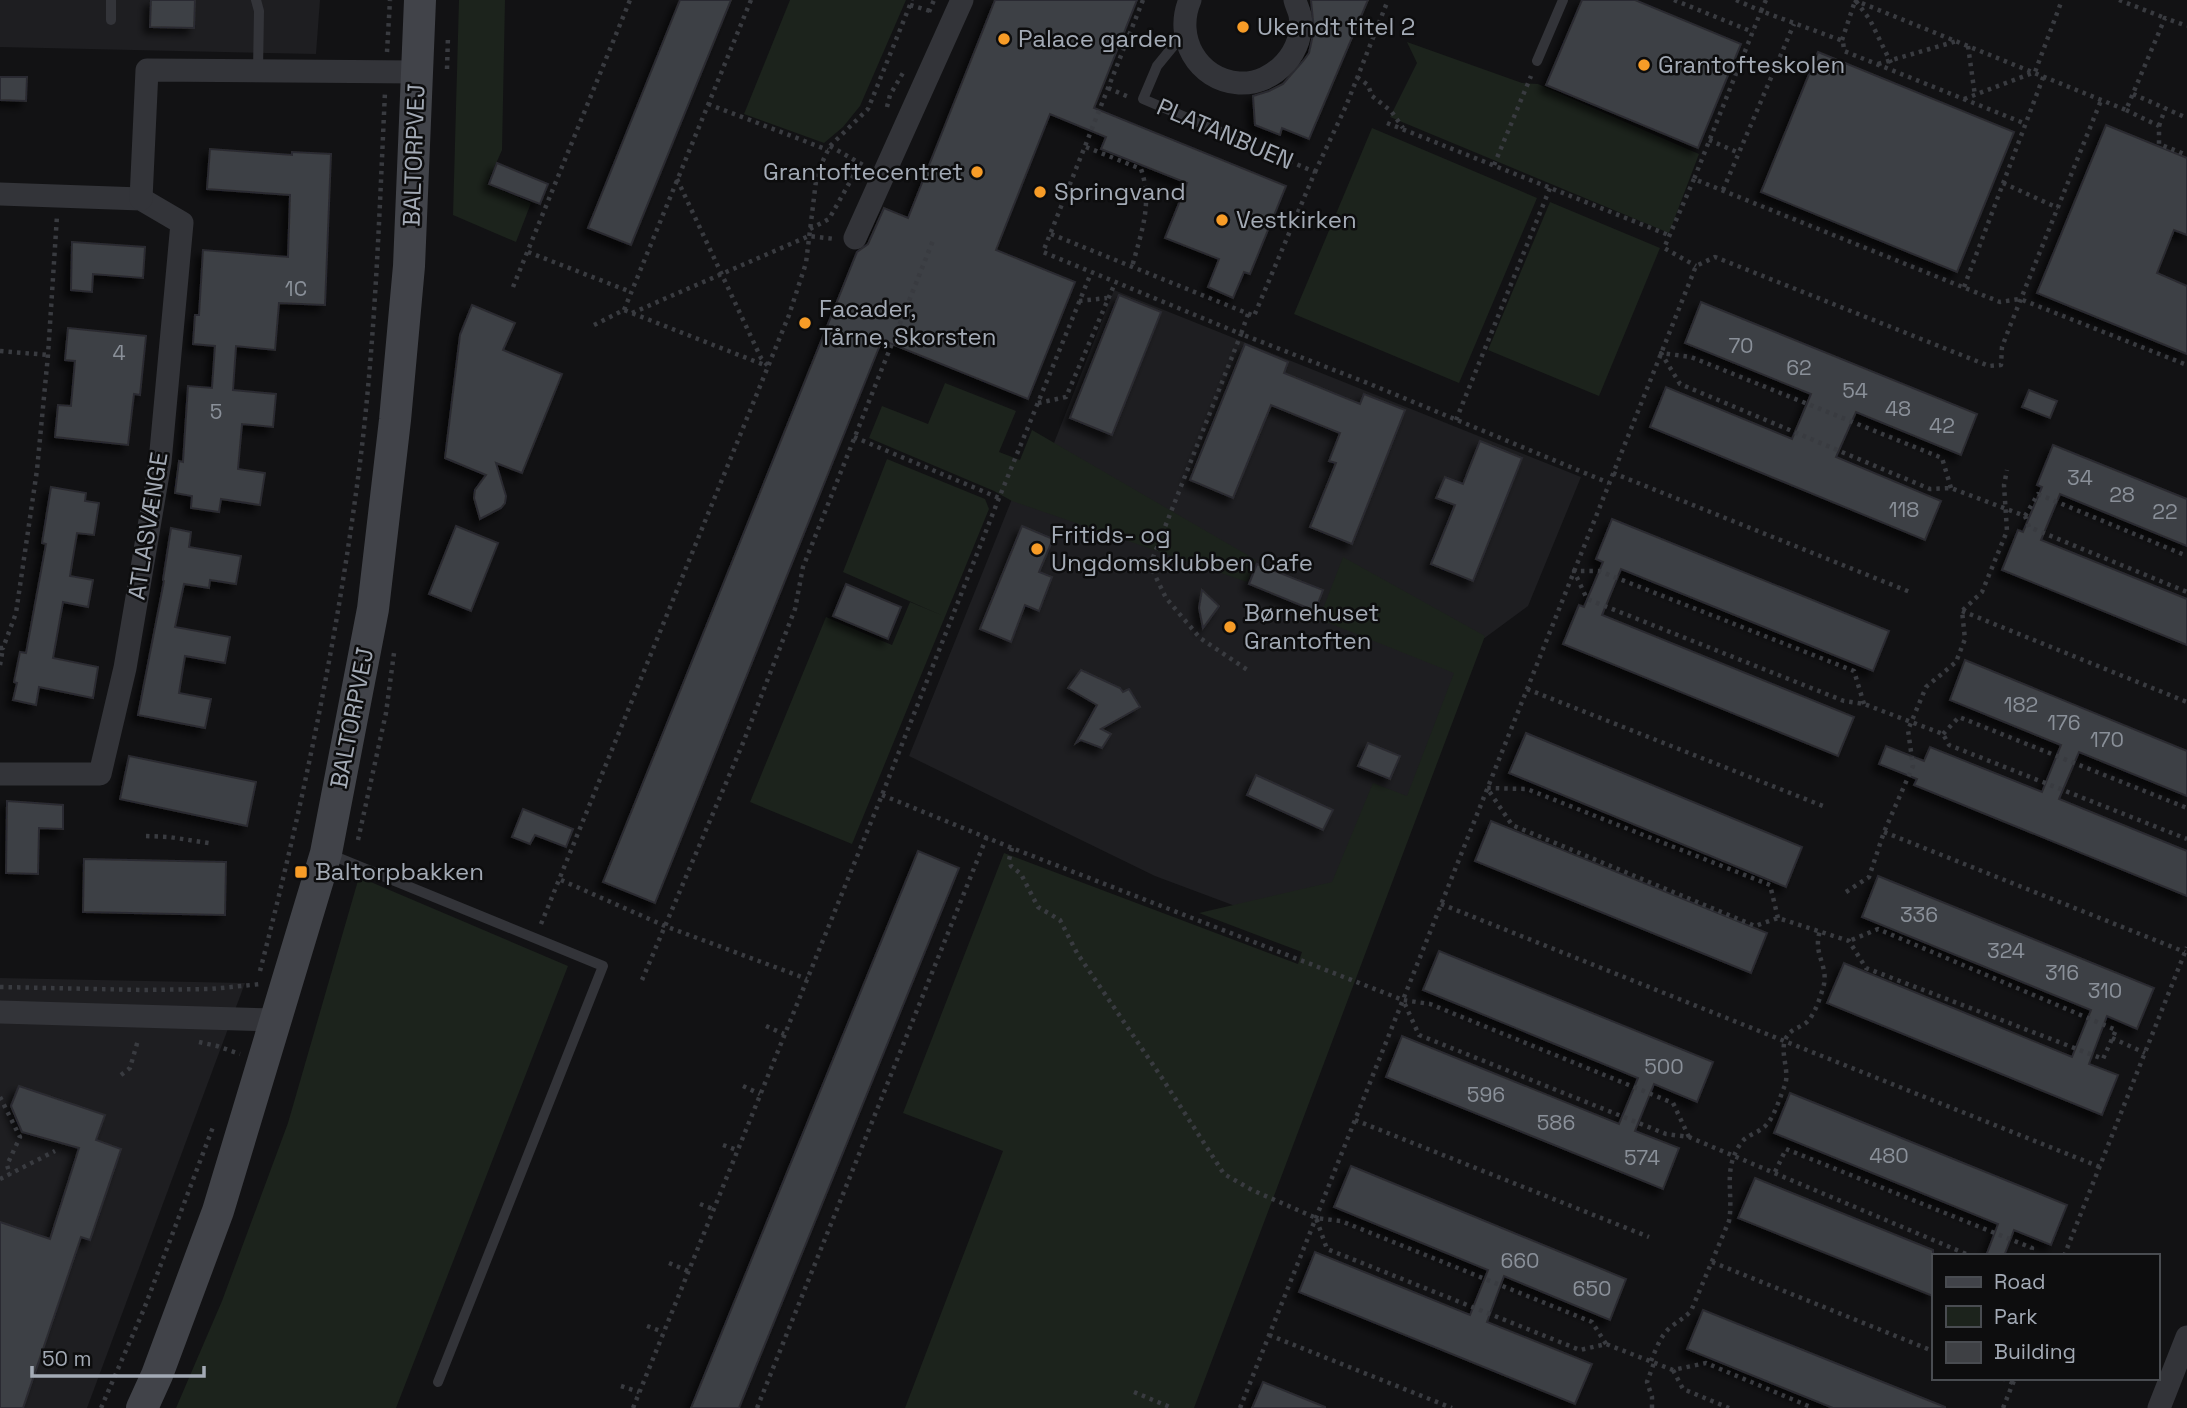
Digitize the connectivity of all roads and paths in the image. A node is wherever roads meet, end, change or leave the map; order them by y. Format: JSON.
{"nodes":[{"id":1,"x":111,"y":0,"type":"edge"},
{"id":2,"x":256,"y":0,"type":"edge"},
{"id":3,"x":390,"y":0,"type":"edge"},
{"id":4,"x":421,"y":0,"type":"edge"},
{"id":5,"x":630,"y":0,"type":"edge"},
{"id":6,"x":751,"y":0,"type":"edge"},
{"id":7,"x":962,"y":0,"type":"edge"},
{"id":8,"x":1143,"y":0,"type":"edge"},
{"id":9,"x":1190,"y":0,"type":"edge"},
{"id":10,"x":1294,"y":0,"type":"edge"},
{"id":11,"x":1388,"y":0,"type":"edge"},
{"id":12,"x":1563,"y":0,"type":"edge"},
{"id":13,"x":1674,"y":0,"type":"edge"},
{"id":14,"x":1736,"y":0,"type":"edge"},
{"id":15,"x":1766,"y":0,"type":"edge"},
{"id":16,"x":1855,"y":0,"type":"edge"},
{"id":17,"x":2063,"y":0,"type":"edge"},
{"id":18,"x":2119,"y":0,"type":"edge"},
{"id":19,"x":911,"y":2,"type":"edge"},
{"id":20,"x":1762,"y":10,"type":"junction"},
{"id":21,"x":930,"y":11,"type":"dead end"},
{"id":22,"x":2165,"y":18,"type":"junction"},
{"id":23,"x":111,"y":20,"type":"dead end"},
{"id":24,"x":1794,"y":24,"type":"junction"},
{"id":25,"x":2187,"y":26,"type":"edge"},
{"id":26,"x":1753,"y":32,"type":"junction"},
{"id":27,"x":1184,"y":33,"type":"junction"},
{"id":28,"x":1842,"y":40,"type":"junction"},
{"id":29,"x":1958,"y":41,"type":"junction"},
{"id":30,"x":1968,"y":45,"type":"junction"},
{"id":31,"x":1743,"y":57,"type":"junction"},
{"id":32,"x":1537,"y":61,"type":"joint"},
{"id":33,"x":1890,"y":62,"type":"junction"},
{"id":34,"x":1877,"y":64,"type":"junction"},
{"id":35,"x":258,"y":69,"type":"junction"},
{"id":36,"x":386,"y":71,"type":"junction"},
{"id":37,"x":1774,"y":71,"type":"junction"},
{"id":38,"x":1895,"y":71,"type":"junction"},
{"id":39,"x":417,"y":72,"type":"junction"},
{"id":40,"x":2035,"y":72,"type":"junction"},
{"id":41,"x":2044,"y":75,"type":"junction"},
{"id":42,"x":1357,"y":77,"type":"junction"},
{"id":43,"x":2133,"y":94,"type":"junction"},
{"id":44,"x":1975,"y":96,"type":"junction"},
{"id":45,"x":2102,"y":98,"type":"junction"},
{"id":46,"x":1964,"y":99,"type":"junction"},
{"id":47,"x":708,"y":104,"type":"junction"},
{"id":48,"x":1976,"y":104,"type":"junction"},
{"id":49,"x":2165,"y":108,"type":"junction"},
{"id":50,"x":2126,"y":110,"type":"junction"},
{"id":51,"x":2187,"y":118,"type":"edge"},
{"id":52,"x":1387,"y":123,"type":"dead end"},
{"id":53,"x":2025,"y":124,"type":"junction"},
{"id":54,"x":2159,"y":126,"type":"junction"},
{"id":55,"x":1403,"y":129,"type":"junction"},
{"id":56,"x":1709,"y":140,"type":"junction"},
{"id":57,"x":1249,"y":144,"type":"joint"},
{"id":58,"x":1085,"y":146,"type":"junction"},
{"id":59,"x":829,"y":148,"type":"junction"},
{"id":60,"x":1739,"y":153,"type":"junction"},
{"id":61,"x":2187,"y":155,"type":"edge"},
{"id":62,"x":1494,"y":165,"type":"junction"},
{"id":63,"x":1315,"y":172,"type":"junction"},
{"id":64,"x":677,"y":178,"type":"junction"},
{"id":65,"x":1694,"y":179,"type":"junction"},
{"id":66,"x":2003,"y":183,"type":"junction"},
{"id":67,"x":1550,"y":188,"type":"junction"},
{"id":68,"x":1723,"y":190,"type":"junction"},
{"id":69,"x":0,"y":194,"type":"edge"},
{"id":70,"x":58,"y":196,"type":"junction"},
{"id":71,"x":141,"y":199,"type":"junction"},
{"id":72,"x":2058,"y":208,"type":"junction"},
{"id":73,"x":810,"y":229,"type":"junction"},
{"id":74,"x":1051,"y":234,"type":"junction"},
{"id":75,"x":810,"y":236,"type":"junction"},
{"id":76,"x":1671,"y":236,"type":"junction"},
{"id":77,"x":855,"y":237,"type":"dead end"},
{"id":78,"x":934,"y":238,"type":"dead end"},
{"id":79,"x":832,"y":240,"type":"dead end"},
{"id":80,"x":528,"y":253,"type":"junction"},
{"id":81,"x":1696,"y":265,"type":"junction"},
{"id":82,"x":1132,"y":267,"type":"junction"},
{"id":83,"x":1091,"y":273,"type":"junction"},
{"id":84,"x":722,"y":274,"type":"junction"},
{"id":85,"x":1115,"y":283,"type":"junction"},
{"id":86,"x":513,"y":288,"type":"dead end"},
{"id":87,"x":1964,"y":288,"type":"junction"},
{"id":88,"x":631,"y":292,"type":"junction"},
{"id":89,"x":1108,"y":298,"type":"junction"},
{"id":90,"x":2020,"y":299,"type":"junction"},
{"id":91,"x":1079,"y":301,"type":"junction"},
{"id":92,"x":624,"y":310,"type":"junction"},
{"id":93,"x":632,"y":313,"type":"junction"},
{"id":94,"x":1248,"y":314,"type":"junction"},
{"id":95,"x":594,"y":325,"type":"dead end"},
{"id":96,"x":1241,"y":334,"type":"junction"},
{"id":97,"x":0,"y":351,"type":"edge"},
{"id":98,"x":1661,"y":353,"type":"junction"},
{"id":99,"x":48,"y":355,"type":"junction"},
{"id":100,"x":2187,"y":365,"type":"edge"},
{"id":101,"x":768,"y":367,"type":"junction"},
{"id":102,"x":1037,"y":403,"type":"junction"},
{"id":103,"x":1456,"y":420,"type":"junction"},
{"id":104,"x":854,"y":438,"type":"junction"},
{"id":105,"x":2007,"y":470,"type":"dead end"},
{"id":106,"x":1613,"y":473,"type":"junction"},
{"id":107,"x":1609,"y":483,"type":"junction"},
{"id":108,"x":1951,"y":488,"type":"junction"},
{"id":109,"x":999,"y":498,"type":"junction"},
{"id":110,"x":2005,"y":508,"type":"junction"},
{"id":111,"x":2025,"y":516,"type":"junction"},
{"id":112,"x":2187,"y":556,"type":"edge"},
{"id":113,"x":1574,"y":571,"type":"junction"},
{"id":114,"x":1910,"y":592,"type":"dead end"},
{"id":115,"x":2187,"y":592,"type":"edge"},
{"id":116,"x":1962,"y":611,"type":"junction"},
{"id":117,"x":2,"y":648,"type":"edge"},
{"id":118,"x":0,"y":665,"type":"edge"},
{"id":119,"x":1250,"y":671,"type":"dead end"},
{"id":120,"x":1527,"y":689,"type":"junction"},
{"id":121,"x":2187,"y":702,"type":"edge"},
{"id":122,"x":1864,"y":704,"type":"junction"},
{"id":123,"x":1911,"y":722,"type":"junction"},
{"id":124,"x":1943,"y":734,"type":"junction"},
{"id":125,"x":0,"y":774,"type":"edge"},
{"id":126,"x":1487,"y":788,"type":"junction"},
{"id":127,"x":882,"y":795,"type":"junction"},
{"id":128,"x":1823,"y":806,"type":"dead end"},
{"id":129,"x":2187,"y":808,"type":"edge"},
{"id":130,"x":1884,"y":831,"type":"junction"},
{"id":131,"x":146,"y":836,"type":"dead end"},
{"id":132,"x":987,"y":836,"type":"junction"},
{"id":133,"x":2187,"y":839,"type":"edge"},
{"id":134,"x":209,"y":843,"type":"dead end"},
{"id":135,"x":1012,"y":848,"type":"junction"},
{"id":136,"x":326,"y":853,"type":"junction"},
{"id":137,"x":561,"y":880,"type":"junction"},
{"id":138,"x":1846,"y":892,"type":"dead end"},
{"id":139,"x":1441,"y":904,"type":"junction"},
{"id":140,"x":1778,"y":918,"type":"junction"},
{"id":141,"x":665,"y":926,"type":"junction"},
{"id":142,"x":1820,"y":931,"type":"junction"},
{"id":143,"x":535,"y":939,"type":"junction"},
{"id":144,"x":1849,"y":941,"type":"junction"},
{"id":145,"x":2186,"y":949,"type":"edge"},
{"id":146,"x":807,"y":979,"type":"junction"},
{"id":147,"x":642,"y":980,"type":"dead end"},
{"id":148,"x":257,"y":983,"type":"junction"},
{"id":149,"x":0,"y":987,"type":"edge"},
{"id":150,"x":1403,"y":1000,"type":"junction"},
{"id":151,"x":0,"y":1012,"type":"edge"},
{"id":152,"x":261,"y":1019,"type":"junction"},
{"id":153,"x":766,"y":1026,"type":"dead end"},
{"id":154,"x":784,"y":1034,"type":"junction"},
{"id":155,"x":2112,"y":1038,"type":"junction"},
{"id":156,"x":138,"y":1040,"type":"dead end"},
{"id":157,"x":1784,"y":1041,"type":"junction"},
{"id":158,"x":236,"y":1053,"type":"dead end"},
{"id":159,"x":2145,"y":1053,"type":"junction"},
{"id":160,"x":121,"y":1075,"type":"dead end"},
{"id":161,"x":743,"y":1086,"type":"dead end"},
{"id":162,"x":760,"y":1094,"type":"junction"},
{"id":163,"x":0,"y":1097,"type":"edge"},
{"id":164,"x":216,"y":1117,"type":"dead end"},
{"id":165,"x":1355,"y":1120,"type":"junction"},
{"id":166,"x":1689,"y":1137,"type":"junction"},
{"id":167,"x":723,"y":1145,"type":"dead end"},
{"id":168,"x":737,"y":1150,"type":"junction"},
{"id":169,"x":55,"y":1152,"type":"dead end"},
{"id":170,"x":1735,"y":1156,"type":"junction"},
{"id":171,"x":2100,"y":1167,"type":"junction"},
{"id":172,"x":1775,"y":1172,"type":"junction"},
{"id":173,"x":10,"y":1175,"type":"junction"},
{"id":174,"x":0,"y":1179,"type":"edge"},
{"id":175,"x":700,"y":1204,"type":"dead end"},
{"id":176,"x":713,"y":1209,"type":"junction"},
{"id":177,"x":1316,"y":1218,"type":"junction"},
{"id":178,"x":1649,"y":1237,"type":"dead end"},
{"id":179,"x":1966,"y":1254,"type":"edge"},
{"id":180,"x":2031,"y":1254,"type":"edge"},
{"id":181,"x":2065,"y":1254,"type":"edge"},
{"id":182,"x":1712,"y":1262,"type":"junction"},
{"id":183,"x":669,"y":1263,"type":"dead end"},
{"id":184,"x":688,"y":1271,"type":"junction"},
{"id":185,"x":647,"y":1326,"type":"dead end"},
{"id":186,"x":663,"y":1332,"type":"junction"},
{"id":187,"x":1269,"y":1335,"type":"junction"},
{"id":188,"x":2187,"y":1337,"type":"edge"},
{"id":189,"x":1606,"y":1345,"type":"junction"},
{"id":190,"x":1932,"y":1351,"type":"edge"},
{"id":191,"x":1652,"y":1362,"type":"junction"},
{"id":192,"x":1673,"y":1370,"type":"junction"},
{"id":193,"x":2014,"y":1381,"type":"edge"},
{"id":194,"x":438,"y":1382,"type":"dead end"},
{"id":195,"x":621,"y":1386,"type":"dead end"},
{"id":196,"x":639,"y":1392,"type":"junction"},
{"id":197,"x":1134,"y":1392,"type":"dead end"},
{"id":198,"x":101,"y":1408,"type":"edge"},
{"id":199,"x":142,"y":1408,"type":"edge"},
{"id":200,"x":633,"y":1408,"type":"edge"},
{"id":201,"x":757,"y":1408,"type":"edge"},
{"id":202,"x":1171,"y":1408,"type":"edge"},
{"id":203,"x":1240,"y":1408,"type":"edge"},
{"id":204,"x":1452,"y":1408,"type":"edge"},
{"id":205,"x":1652,"y":1408,"type":"edge"},
{"id":206,"x":1729,"y":1408,"type":"edge"},
{"id":207,"x":1813,"y":1408,"type":"edge"},
{"id":208,"x":2003,"y":1408,"type":"edge"},
{"id":209,"x":2159,"y":1408,"type":"edge"}],
"edges":[{"from":1,"to":23,"type":"lane"},
{"from":2,"to":35,"type":"lane"},
{"from":3,"to":36,"type":"path"},
{"from":4,"to":39,"type":"street","name":"BALTORPVEJ"},
{"from":5,"to":80,"type":"path"},
{"from":6,"to":47,"type":"path"},
{"from":7,"to":77,"type":"street"},
{"from":8,"to":58,"type":"path"},
{"from":9,"to":27,"type":"street","name":"PLATANBUEN"},
{"from":10,"to":27,"type":"street","name":"PLATANBUEN"},
{"from":11,"to":42,"type":"path"},
{"from":12,"to":32,"type":"lane"},
{"from":13,"to":26,"type":"path"},
{"from":14,"to":20,"type":"path"},
{"from":15,"to":20,"type":"path"},
{"from":16,"to":28,"type":"path"},
{"from":16,"to":29,"type":"path"},
{"from":16,"to":33,"type":"path"},
{"from":17,"to":40,"type":"path"},
{"from":18,"to":22,"type":"path"},
{"from":19,"to":21,"type":"path"},
{"from":19,"to":59,"type":"path"},
{"from":20,"to":24,"type":"path"},
{"from":20,"to":26,"type":"path"},
{"from":22,"to":25,"type":"path"},
{"from":22,"to":43,"type":"path"},
{"from":24,"to":28,"type":"path"},
{"from":24,"to":37,"type":"path"},
{"from":26,"to":31,"type":"path"},
{"from":27,"to":57,"type":"lane","name":"PLATANBUEN"},
{"from":28,"to":34,"type":"path"},
{"from":29,"to":30,"type":"path"},
{"from":29,"to":33,"type":"path"},
{"from":30,"to":40,"type":"path"},
{"from":30,"to":44,"type":"path"},
{"from":31,"to":37,"type":"path"},
{"from":31,"to":56,"type":"path"},
{"from":32,"to":62,"type":"path"},
{"from":33,"to":34,"type":"path"},
{"from":33,"to":38,"type":"path"},
{"from":34,"to":38,"type":"path"},
{"from":35,"to":36,"type":"street"},
{"from":35,"to":71,"type":"street"},
{"from":36,"to":39,"type":"street"},
{"from":36,"to":148,"type":"path"},
{"from":37,"to":60,"type":"path"},
{"from":38,"to":46,"type":"path"},
{"from":39,"to":136,"type":"street","name":"BALTORPVEJ"},
{"from":40,"to":41,"type":"path"},
{"from":40,"to":44,"type":"path"},
{"from":41,"to":45,"type":"path"},
{"from":41,"to":53,"type":"path"},
{"from":42,"to":55,"type":"path"},
{"from":42,"to":63,"type":"path"},
{"from":43,"to":49,"type":"path"},
{"from":43,"to":50,"type":"path"},
{"from":44,"to":46,"type":"path"},
{"from":44,"to":48,"type":"path"},
{"from":45,"to":50,"type":"path"},
{"from":45,"to":72,"type":"path"},
{"from":46,"to":48,"type":"path"},
{"from":47,"to":59,"type":"path"},
{"from":47,"to":64,"type":"path"},
{"from":48,"to":53,"type":"path"},
{"from":49,"to":51,"type":"path"},
{"from":49,"to":54,"type":"path"},
{"from":50,"to":54,"type":"path"},
{"from":52,"to":55,"type":"path"},
{"from":53,"to":66,"type":"path"},
{"from":54,"to":61,"type":"path"},
{"from":55,"to":62,"type":"path"},
{"from":56,"to":60,"type":"path"},
{"from":56,"to":65,"type":"path"},
{"from":57,"to":63,"type":"path","name":"PLATANBUEN"},
{"from":58,"to":74,"type":"path"},
{"from":58,"to":82,"type":"path"},
{"from":59,"to":73,"type":"path"},
{"from":59,"to":73,"type":"path"},
{"from":60,"to":68,"type":"path"},
{"from":62,"to":67,"type":"path"},
{"from":63,"to":94,"type":"path","name":"PLATANBUEN"},
{"from":64,"to":84,"type":"path"},
{"from":64,"to":88,"type":"path"},
{"from":65,"to":68,"type":"path"},
{"from":65,"to":76,"type":"path"},
{"from":66,"to":72,"type":"path"},
{"from":66,"to":87,"type":"path"},
{"from":67,"to":76,"type":"path"},
{"from":67,"to":103,"type":"path"},
{"from":68,"to":87,"type":"path"},
{"from":69,"to":70,"type":"street","name":"ATLASVÆNGE"},
{"from":70,"to":71,"type":"street","name":"ATLASVÆNGE"},
{"from":70,"to":99,"type":"path"},
{"from":71,"to":125,"type":"street","name":"ATLASVÆNGE"},
{"from":72,"to":90,"type":"path"},
{"from":73,"to":75,"type":"path"},
{"from":74,"to":82,"type":"path"},
{"from":74,"to":83,"type":"path"},
{"from":75,"to":79,"type":"path"},
{"from":75,"to":84,"type":"path"},
{"from":75,"to":101,"type":"path"},
{"from":76,"to":81,"type":"path"},
{"from":78,"to":104,"type":"path"},
{"from":80,"to":86,"type":"path"},
{"from":80,"to":88,"type":"path"},
{"from":81,"to":90,"type":"path"},
{"from":81,"to":98,"type":"path"},
{"from":82,"to":94,"type":"path"},
{"from":83,"to":85,"type":"path"},
{"from":83,"to":91,"type":"path"},
{"from":84,"to":93,"type":"path"},
{"from":84,"to":101,"type":"path"},
{"from":85,"to":89,"type":"path"},
{"from":85,"to":96,"type":"path"},
{"from":87,"to":90,"type":"path"},
{"from":88,"to":92,"type":"path"},
{"from":89,"to":91,"type":"path"},
{"from":89,"to":102,"type":"path"},
{"from":90,"to":100,"type":"path"},
{"from":91,"to":102,"type":"path"},
{"from":92,"to":93,"type":"path"},
{"from":92,"to":95,"type":"path"},
{"from":93,"to":101,"type":"path"},
{"from":94,"to":96,"type":"path"},
{"from":96,"to":103,"type":"path"},
{"from":96,"to":119,"type":"path"},
{"from":97,"to":99,"type":"path"},
{"from":98,"to":106,"type":"path"},
{"from":98,"to":108,"type":"path"},
{"from":98,"to":108,"type":"path"},
{"from":99,"to":117,"type":"path"},
{"from":101,"to":137,"type":"path"},
{"from":102,"to":109,"type":"path"},
{"from":103,"to":107,"type":"path"},
{"from":104,"to":109,"type":"path"},
{"from":104,"to":141,"type":"path"},
{"from":105,"to":110,"type":"path"},
{"from":106,"to":107,"type":"path"},
{"from":106,"to":114,"type":"path"},
{"from":107,"to":113,"type":"path"},
{"from":108,"to":110,"type":"path"},
{"from":109,"to":127,"type":"path"},
{"from":110,"to":111,"type":"path"},
{"from":110,"to":116,"type":"path"},
{"from":111,"to":112,"type":"path"},
{"from":111,"to":115,"type":"path"},
{"from":113,"to":120,"type":"path"},
{"from":113,"to":122,"type":"path"},
{"from":113,"to":122,"type":"path"},
{"from":116,"to":121,"type":"path"},
{"from":116,"to":123,"type":"path"},
{"from":117,"to":118,"type":"path"},
{"from":120,"to":126,"type":"path"},
{"from":120,"to":128,"type":"path"},
{"from":122,"to":123,"type":"path"},
{"from":123,"to":124,"type":"path"},
{"from":123,"to":130,"type":"path"},
{"from":124,"to":129,"type":"path"},
{"from":124,"to":133,"type":"path"},
{"from":126,"to":139,"type":"path"},
{"from":126,"to":140,"type":"path"},
{"from":126,"to":140,"type":"path"},
{"from":127,"to":132,"type":"path"},
{"from":127,"to":146,"type":"path"},
{"from":130,"to":138,"type":"path"},
{"from":130,"to":145,"type":"path"},
{"from":131,"to":134,"type":"path"},
{"from":132,"to":135,"type":"path"},
{"from":132,"to":201,"type":"path"},
{"from":135,"to":150,"type":"path"},
{"from":135,"to":177,"type":"path"},
{"from":136,"to":143,"type":"lane"},
{"from":136,"to":152,"type":"street","name":"BALTORPVEJ"},
{"from":137,"to":141,"type":"path"},
{"from":137,"to":143,"type":"path"},
{"from":139,"to":150,"type":"path"},
{"from":139,"to":157,"type":"path"},
{"from":140,"to":142,"type":"path"},
{"from":141,"to":146,"type":"path"},
{"from":141,"to":147,"type":"path"},
{"from":142,"to":144,"type":"path"},
{"from":142,"to":157,"type":"path"},
{"from":143,"to":194,"type":"lane"},
{"from":144,"to":155,"type":"path"},
{"from":144,"to":155,"type":"path"},
{"from":145,"to":159,"type":"path"},
{"from":146,"to":154,"type":"path"},
{"from":148,"to":149,"type":"path"},
{"from":148,"to":152,"type":"path"},
{"from":150,"to":165,"type":"path"},
{"from":150,"to":166,"type":"path"},
{"from":150,"to":166,"type":"path"},
{"from":151,"to":152,"type":"street"},
{"from":152,"to":158,"type":"path"},
{"from":152,"to":199,"type":"street","name":"BALTORPVEJ"},
{"from":153,"to":154,"type":"path"},
{"from":154,"to":162,"type":"path"},
{"from":155,"to":159,"type":"path"},
{"from":156,"to":160,"type":"path"},
{"from":157,"to":170,"type":"path"},
{"from":157,"to":171,"type":"path"},
{"from":159,"to":171,"type":"path"},
{"from":161,"to":162,"type":"path"},
{"from":162,"to":168,"type":"path"},
{"from":163,"to":173,"type":"path"},
{"from":164,"to":198,"type":"path"},
{"from":165,"to":177,"type":"path"},
{"from":165,"to":178,"type":"path"},
{"from":166,"to":170,"type":"path"},
{"from":167,"to":168,"type":"path"},
{"from":168,"to":176,"type":"path"},
{"from":169,"to":173,"type":"path"},
{"from":170,"to":172,"type":"path"},
{"from":170,"to":182,"type":"path"},
{"from":171,"to":181,"type":"path"},
{"from":172,"to":179,"type":"path"},
{"from":172,"to":180,"type":"path"},
{"from":173,"to":174,"type":"path"},
{"from":175,"to":176,"type":"path"},
{"from":176,"to":184,"type":"path"},
{"from":177,"to":187,"type":"path"},
{"from":177,"to":189,"type":"path"},
{"from":177,"to":189,"type":"path"},
{"from":182,"to":190,"type":"path"},
{"from":182,"to":191,"type":"path"},
{"from":183,"to":184,"type":"path"},
{"from":184,"to":186,"type":"path"},
{"from":185,"to":186,"type":"path"},
{"from":186,"to":196,"type":"path"},
{"from":187,"to":203,"type":"path"},
{"from":187,"to":204,"type":"path"},
{"from":188,"to":209,"type":"street"},
{"from":189,"to":191,"type":"path"},
{"from":191,"to":192,"type":"path"},
{"from":191,"to":205,"type":"path"},
{"from":192,"to":206,"type":"path"},
{"from":192,"to":207,"type":"path"},
{"from":193,"to":208,"type":"path"},
{"from":195,"to":196,"type":"path"},
{"from":196,"to":200,"type":"path"},
{"from":197,"to":202,"type":"path"}]}
